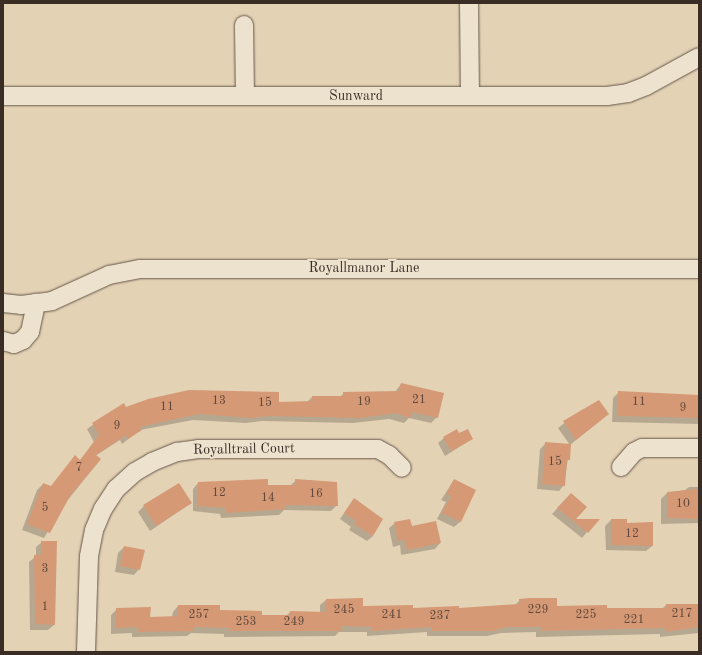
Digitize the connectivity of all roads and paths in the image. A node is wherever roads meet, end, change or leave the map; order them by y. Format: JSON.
{"nodes":[{"id":1,"x":469,"y":3,"type":"edge"},
{"id":2,"x":244,"y":25,"type":"dead end"},
{"id":3,"x":699,"y":57,"type":"edge"},
{"id":4,"x":245,"y":95,"type":"junction"},
{"id":5,"x":3,"y":96,"type":"edge"},
{"id":6,"x":470,"y":96,"type":"junction"},
{"id":7,"x":699,"y":269,"type":"edge"},
{"id":8,"x":3,"y":303,"type":"edge"},
{"id":9,"x":36,"y":303,"type":"junction"},
{"id":10,"x":3,"y":341,"type":"edge"},
{"id":11,"x":699,"y":448,"type":"edge"},
{"id":12,"x":620,"y":467,"type":"dead end"},
{"id":13,"x":402,"y":468,"type":"dead end"},
{"id":14,"x":86,"y":652,"type":"edge"}],
"edges":[{"from":1,"to":6,"type":"street"},
{"from":2,"to":4,"type":"street"},
{"from":3,"to":6,"type":"street","name":"Sunward"},
{"from":4,"to":5,"type":"street","name":"Sunward"},
{"from":4,"to":6,"type":"street","name":"Sunward"},
{"from":7,"to":9,"type":"street","name":"Royallmanor Lane"},
{"from":8,"to":9,"type":"street","name":"Royallmanor Lane"},
{"from":9,"to":10,"type":"street"},
{"from":11,"to":12,"type":"street"},
{"from":13,"to":14,"type":"street","name":"Royalltrail Court"}]}
